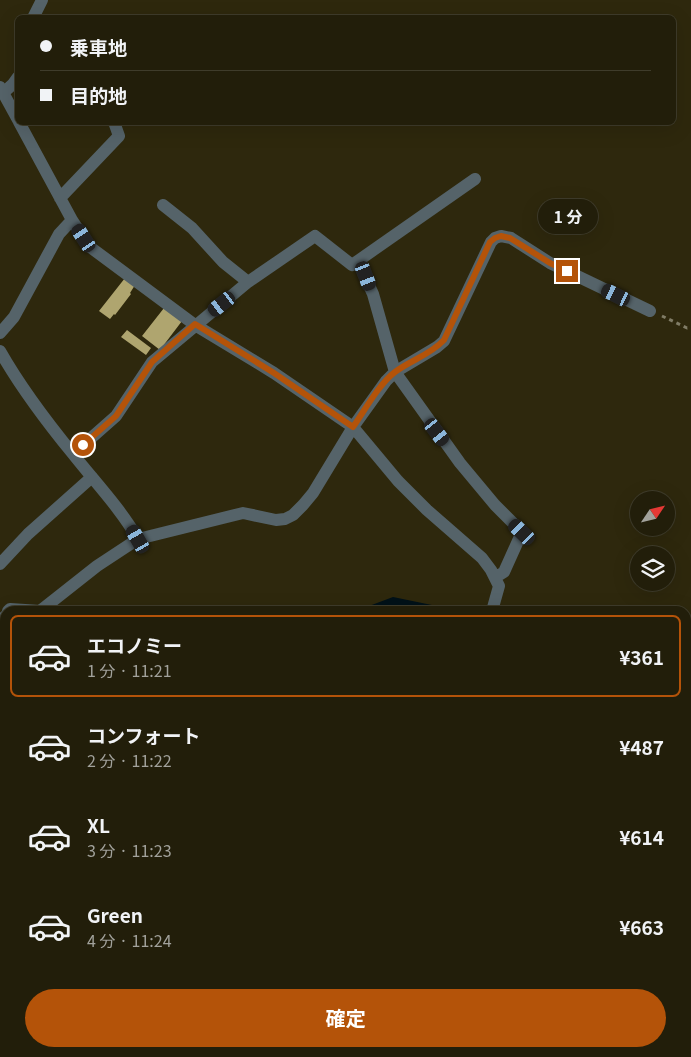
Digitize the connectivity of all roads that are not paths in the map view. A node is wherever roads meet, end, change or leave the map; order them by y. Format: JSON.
{"nodes":[{"id":1,"x":42,"y":0,"type":"edge"},
{"id":2,"x":34,"y":15,"type":"edge"},
{"id":3,"x":15,"y":81,"type":"edge"},
{"id":4,"x":2,"y":90,"type":"edge"},
{"id":5,"x":15,"y":115,"type":"edge"},
{"id":6,"x":20,"y":125,"type":"edge"},
{"id":7,"x":115,"y":125,"type":"edge"},
{"id":8,"x":475,"y":180,"type":"dead end"},
{"id":9,"x":60,"y":198,"type":"junction"},
{"id":10,"x":162,"y":205,"type":"dead end"},
{"id":11,"x":72,"y":220,"type":"junction"},
{"id":12,"x":358,"y":261,"type":"junction"},
{"id":13,"x":248,"y":282,"type":"junction"},
{"id":14,"x":650,"y":310,"type":"road end"},
{"id":15,"x":195,"y":324,"type":"junction"},
{"id":16,"x":0,"y":333,"type":"edge"},
{"id":17,"x":0,"y":351,"type":"edge"},
{"id":18,"x":395,"y":372,"type":"junction"},
{"id":19,"x":353,"y":427,"type":"junction"},
{"id":20,"x":72,"y":454,"type":"junction"},
{"id":21,"x":92,"y":477,"type":"junction"},
{"id":22,"x":138,"y":539,"type":"junction"},
{"id":23,"x":0,"y":564,"type":"edge"},
{"id":24,"x":496,"y":577,"type":"junction"},
{"id":25,"x":46,"y":606,"type":"edge"},
{"id":26,"x":493,"y":606,"type":"edge"}],
"edges":[{"from":1,"to":2,"type":"street"},
{"from":3,"to":4,"type":"street"},
{"from":4,"to":5,"type":"street"},
{"from":6,"to":9,"type":"street"},
{"from":7,"to":9,"type":"street"},
{"from":8,"to":12,"type":"street"},
{"from":9,"to":11,"type":"street"},
{"from":10,"to":13,"type":"street"},
{"from":11,"to":15,"type":"street"},
{"from":11,"to":16,"type":"street"},
{"from":12,"to":13,"type":"street"},
{"from":12,"to":18,"type":"street"},
{"from":13,"to":15,"type":"street"},
{"from":14,"to":18,"type":"street"},
{"from":15,"to":19,"type":"street"},
{"from":15,"to":20,"type":"street"},
{"from":17,"to":20,"type":"street"},
{"from":18,"to":19,"type":"street"},
{"from":18,"to":24,"type":"street"},
{"from":19,"to":22,"type":"street"},
{"from":19,"to":24,"type":"street"},
{"from":20,"to":21,"type":"street"},
{"from":21,"to":22,"type":"street"},
{"from":21,"to":23,"type":"street"},
{"from":22,"to":25,"type":"street"},
{"from":24,"to":26,"type":"street"}]}
